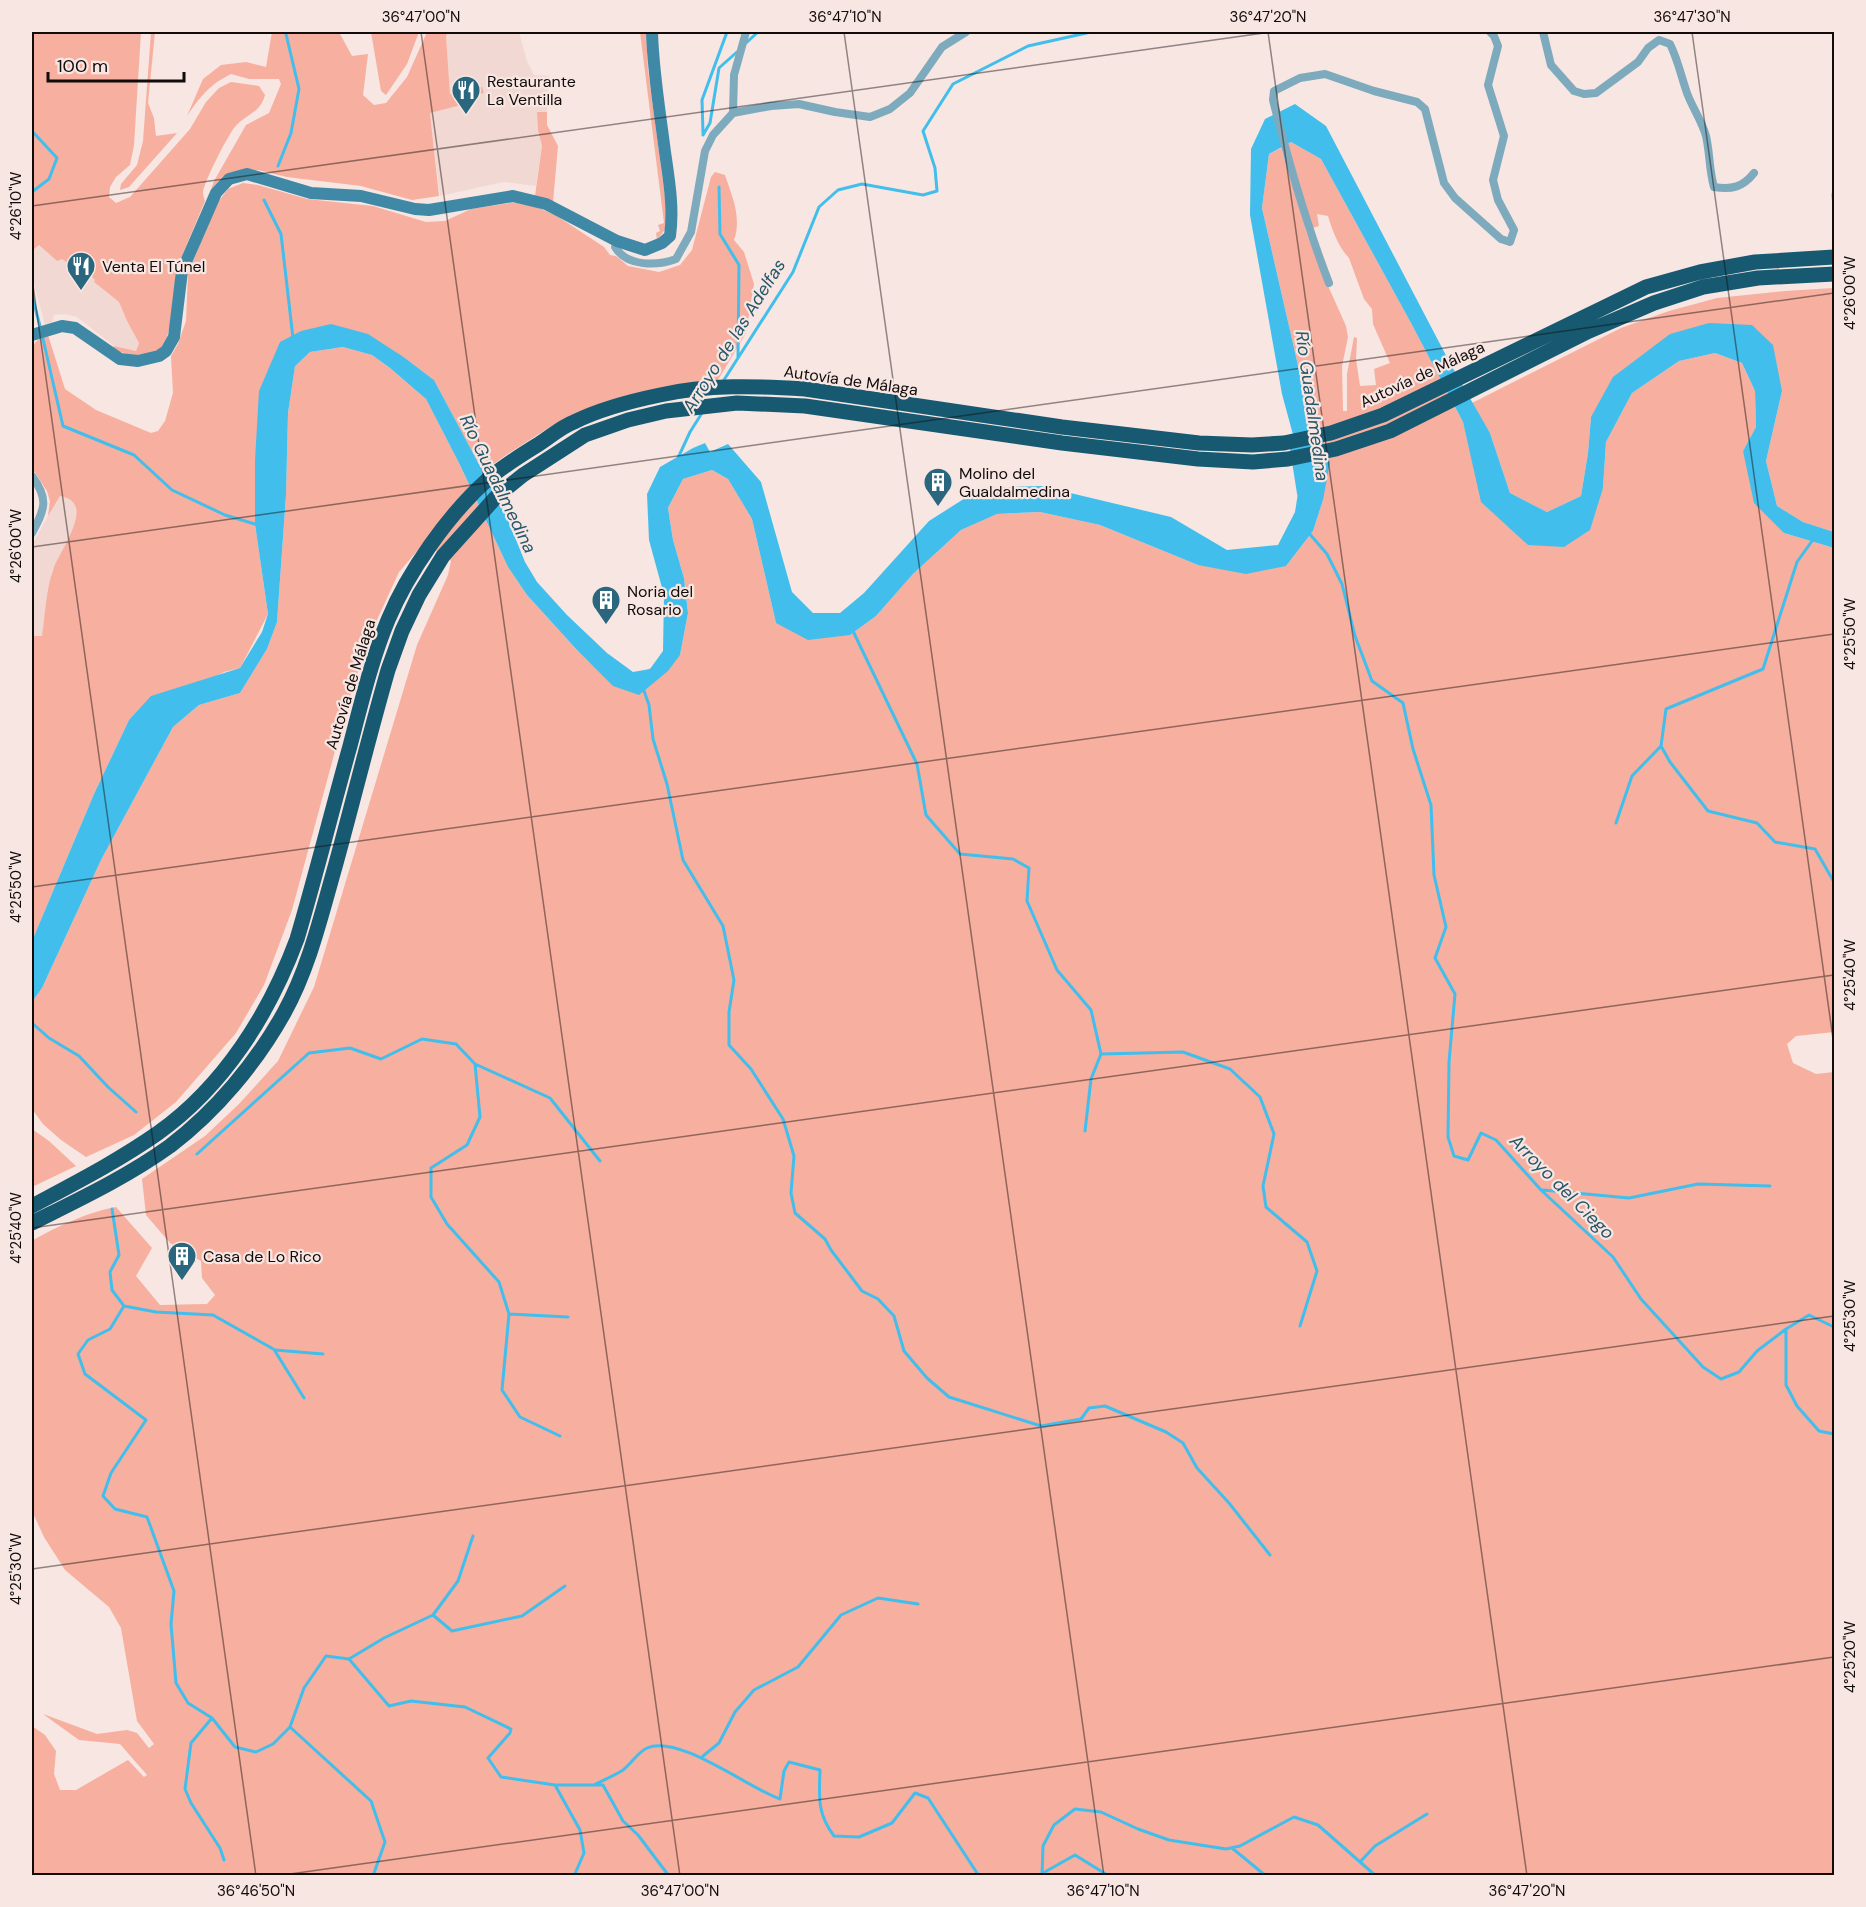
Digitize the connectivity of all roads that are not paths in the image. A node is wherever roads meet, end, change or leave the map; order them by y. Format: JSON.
{"nodes":[{"id":1,"x":652,"y":32,"type":"edge"},
{"id":2,"x":746,"y":32,"type":"edge"},
{"id":3,"x":966,"y":32,"type":"edge"},
{"id":4,"x":1490,"y":32,"type":"edge"},
{"id":5,"x":1543,"y":32,"type":"edge"},
{"id":6,"x":733,"y":113,"type":"junction"},
{"id":7,"x":1754,"y":173,"type":"dead end"},
{"id":8,"x":617,"y":241,"type":"junction"},
{"id":9,"x":1834,"y":256,"type":"edge"},
{"id":10,"x":1834,"y":273,"type":"edge"},
{"id":11,"x":1329,"y":283,"type":"dead end"},
{"id":12,"x":32,"y":335,"type":"edge"},
{"id":13,"x":32,"y":476,"type":"edge"},
{"id":14,"x":32,"y":533,"type":"edge"},
{"id":15,"x":36,"y":1202,"type":"edge"},
{"id":16,"x":32,"y":1223,"type":"edge"}],
"edges":[{"from":1,"to":8,"type":"street"},
{"from":2,"to":6,"type":"street"},
{"from":3,"to":6,"type":"street"},
{"from":4,"to":11,"type":"street"},
{"from":5,"to":7,"type":"street"},
{"from":6,"to":8,"type":"street"},
{"from":8,"to":12,"type":"street"},
{"from":9,"to":15,"type":"highway","name":"Autovía de Málaga"},
{"from":10,"to":16,"type":"highway","name":"Autovía de Málaga"},
{"from":13,"to":14,"type":"street"}]}
